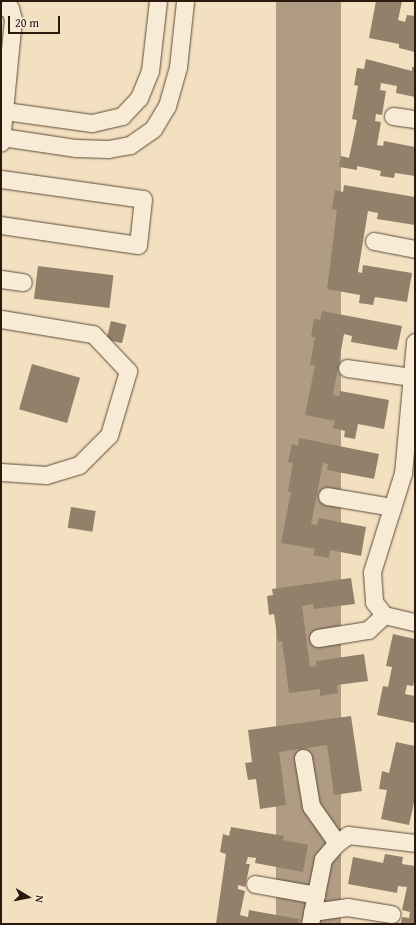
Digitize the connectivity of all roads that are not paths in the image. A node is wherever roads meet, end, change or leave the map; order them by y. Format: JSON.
{"nodes":[{"id":1,"x":158,"y":1,"type":"edge"},
{"id":2,"x":185,"y":1,"type":"edge"},
{"id":3,"x":1,"y":7,"type":"edge"},
{"id":4,"x":6,"y":38,"type":"edge"},
{"id":5,"x":5,"y":111,"type":"junction"},
{"id":6,"x":393,"y":116,"type":"dead end"},
{"id":7,"x":415,"y":119,"type":"edge"},
{"id":8,"x":1,"y":140,"type":"edge"},
{"id":9,"x":1,"y":180,"type":"edge"},
{"id":10,"x":1,"y":225,"type":"edge"},
{"id":11,"x":374,"y":241,"type":"dead end"},
{"id":12,"x":415,"y":249,"type":"edge"},
{"id":13,"x":1,"y":279,"type":"edge"},
{"id":14,"x":23,"y":282,"type":"dead end"},
{"id":15,"x":1,"y":319,"type":"edge"},
{"id":16,"x":415,"y":342,"type":"edge"},
{"id":17,"x":347,"y":368,"type":"dead end"},
{"id":18,"x":412,"y":377,"type":"junction"},
{"id":19,"x":1,"y":472,"type":"edge"},
{"id":20,"x":327,"y":496,"type":"dead end"},
{"id":21,"x":392,"y":507,"type":"junction"},
{"id":22,"x":384,"y":615,"type":"junction"},
{"id":23,"x":415,"y":622,"type":"edge"},
{"id":24,"x":318,"y":638,"type":"dead end"},
{"id":25,"x":303,"y":758,"type":"dead end"},
{"id":26,"x":337,"y":843,"type":"junction"},
{"id":27,"x":415,"y":843,"type":"edge"},
{"id":28,"x":255,"y":884,"type":"dead end"},
{"id":29,"x":316,"y":895,"type":"junction"},
{"id":30,"x":391,"y":914,"type":"dead end"},
{"id":31,"x":311,"y":918,"type":"edge"}],
"edges":[{"from":1,"to":5,"type":"street"},
{"from":2,"to":8,"type":"street"},
{"from":3,"to":4,"type":"street"},
{"from":4,"to":5,"type":"street"},
{"from":5,"to":8,"type":"street"},
{"from":6,"to":7,"type":"street"},
{"from":9,"to":10,"type":"street"},
{"from":11,"to":12,"type":"street"},
{"from":13,"to":14,"type":"street"},
{"from":15,"to":19,"type":"street"},
{"from":16,"to":18,"type":"street"},
{"from":17,"to":18,"type":"street"},
{"from":18,"to":21,"type":"street"},
{"from":20,"to":21,"type":"street"},
{"from":21,"to":22,"type":"street"},
{"from":22,"to":23,"type":"street"},
{"from":22,"to":24,"type":"street"},
{"from":25,"to":26,"type":"street"},
{"from":26,"to":27,"type":"street"},
{"from":26,"to":29,"type":"street"},
{"from":28,"to":29,"type":"street"},
{"from":29,"to":31,"type":"street"},
{"from":30,"to":31,"type":"street"}]}
